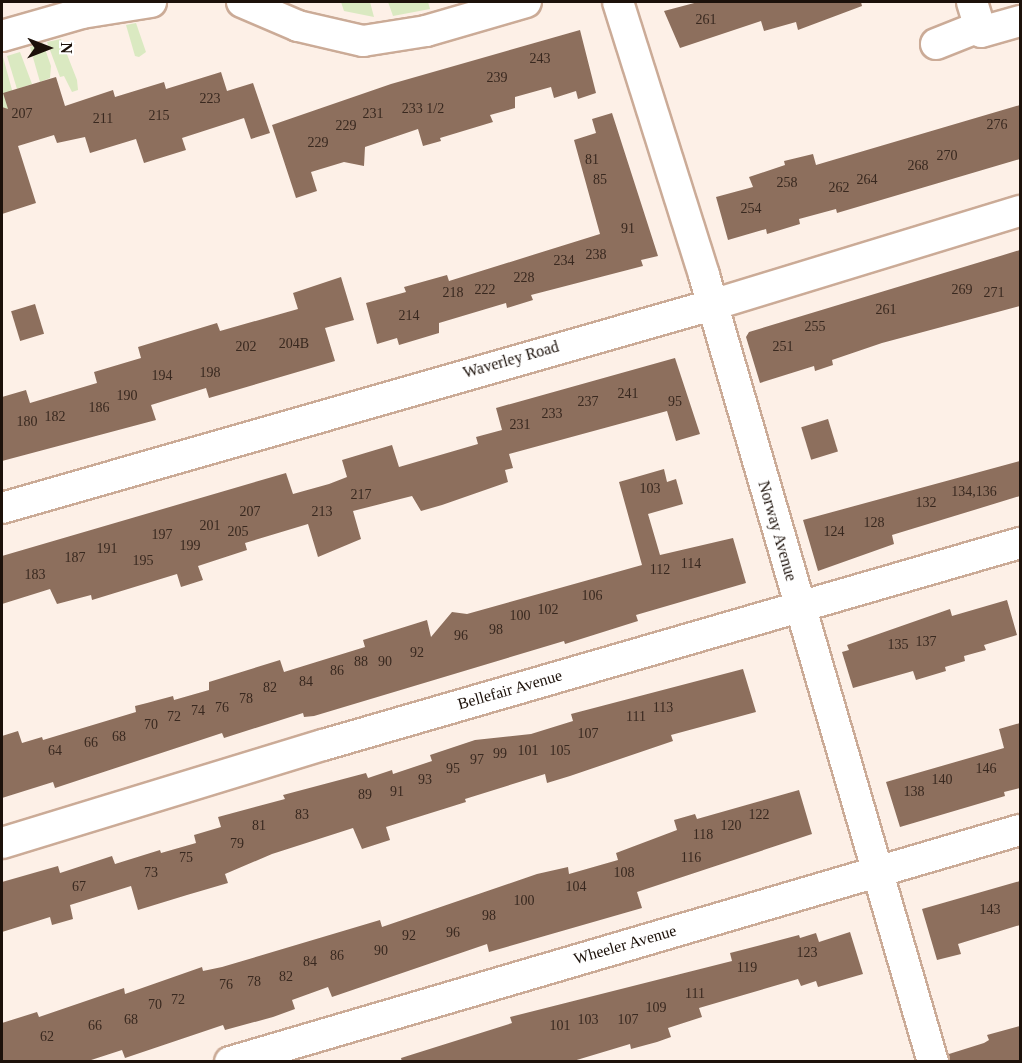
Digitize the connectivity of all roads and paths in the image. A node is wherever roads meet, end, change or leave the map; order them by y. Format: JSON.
{"nodes":[{"id":1,"x":151,"y":2,"type":"edge"},
{"id":2,"x":242,"y":2,"type":"edge"},
{"id":3,"x":526,"y":2,"type":"edge"},
{"id":4,"x":618,"y":2,"type":"edge"},
{"id":5,"x":975,"y":14,"type":"edge"},
{"id":6,"x":1020,"y":21,"type":"edge"},
{"id":7,"x":2,"y":36,"type":"edge"},
{"id":8,"x":936,"y":44,"type":"dead end"},
{"id":9,"x":1020,"y":211,"type":"edge"},
{"id":10,"x":712,"y":305,"type":"junction"},
{"id":11,"x":2,"y":508,"type":"edge"},
{"id":12,"x":1020,"y":543,"type":"edge"},
{"id":13,"x":799,"y":606,"type":"junction"},
{"id":14,"x":1020,"y":830,"type":"edge"},
{"id":15,"x":2,"y":843,"type":"edge"},
{"id":16,"x":877,"y":870,"type":"junction"},
{"id":17,"x":230,"y":1062,"type":"edge"},
{"id":18,"x":933,"y":1062,"type":"edge"}],
"edges":[{"from":1,"to":7,"type":"street"},
{"from":2,"to":3,"type":"street"},
{"from":4,"to":10,"type":"street","name":"Norway Avenue"},
{"from":5,"to":6,"type":"street"},
{"from":5,"to":8,"type":"street"},
{"from":9,"to":10,"type":"street","name":"Waverley Road"},
{"from":10,"to":11,"type":"street","name":"Waverley Road"},
{"from":10,"to":13,"type":"street","name":"Norway Avenue"},
{"from":12,"to":13,"type":"street","name":"Bellefair Avenue"},
{"from":13,"to":15,"type":"street","name":"Bellefair Avenue"},
{"from":13,"to":16,"type":"street","name":"Norway Avenue"},
{"from":14,"to":16,"type":"street","name":"Wheeler Avenue"},
{"from":16,"to":17,"type":"street","name":"Wheeler Avenue"},
{"from":16,"to":18,"type":"street","name":"Norway Avenue"}]}
